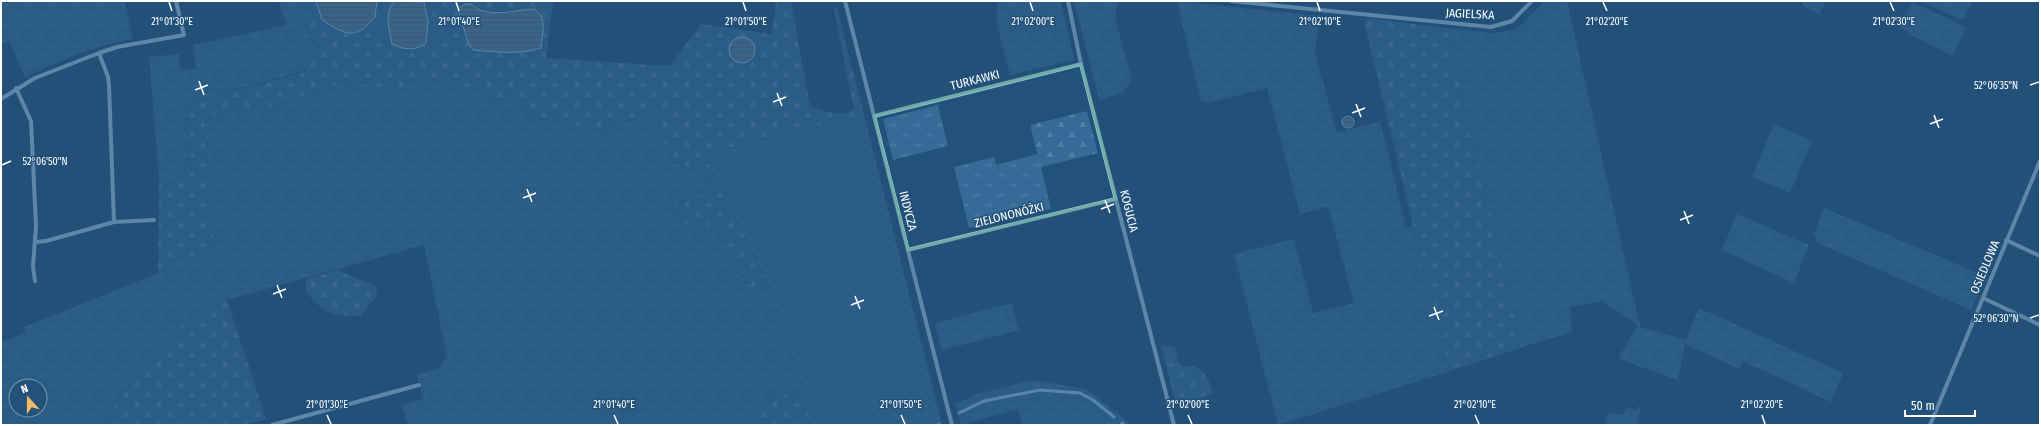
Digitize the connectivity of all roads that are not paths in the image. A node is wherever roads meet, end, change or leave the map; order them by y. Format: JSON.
{"nodes":[{"id":1,"x":176,"y":1,"type":"edge"},
{"id":2,"x":845,"y":1,"type":"edge"},
{"id":3,"x":1068,"y":1,"type":"edge"},
{"id":4,"x":1231,"y":1,"type":"edge"},
{"id":5,"x":1532,"y":1,"type":"edge"},
{"id":6,"x":99,"y":53,"type":"junction"},
{"id":7,"x":1081,"y":64,"type":"junction"},
{"id":8,"x":16,"y":88,"type":"junction"},
{"id":9,"x":1,"y":99,"type":"edge"},
{"id":10,"x":874,"y":116,"type":"junction"},
{"id":11,"x":2040,"y":161,"type":"edge"},
{"id":12,"x":1116,"y":200,"type":"junction"},
{"id":13,"x":154,"y":220,"type":"dead end"},
{"id":14,"x":114,"y":222,"type":"junction"},
{"id":15,"x":2006,"y":240,"type":"junction"},
{"id":16,"x":36,"y":242,"type":"junction"},
{"id":17,"x":908,"y":250,"type":"junction"},
{"id":18,"x":2040,"y":256,"type":"edge"},
{"id":19,"x":35,"y":282,"type":"dead end"},
{"id":20,"x":1983,"y":298,"type":"junction"},
{"id":21,"x":2040,"y":325,"type":"edge"},
{"id":22,"x":419,"y":385,"type":"dead end"},
{"id":23,"x":272,"y":425,"type":"edge"},
{"id":24,"x":952,"y":425,"type":"edge"},
{"id":25,"x":1174,"y":425,"type":"edge"},
{"id":26,"x":1930,"y":425,"type":"edge"}],
"edges":[{"from":1,"to":6,"type":"street"},
{"from":2,"to":10,"type":"street","name":"INDYCZA"},
{"from":3,"to":7,"type":"street","name":"KOGUCIA"},
{"from":4,"to":5,"type":"street","name":"JAGIELSKA"},
{"from":6,"to":8,"type":"street"},
{"from":6,"to":14,"type":"street"},
{"from":7,"to":10,"type":"street","name":"TURKAWKI"},
{"from":7,"to":12,"type":"street","name":"KOGUCIA"},
{"from":8,"to":9,"type":"street"},
{"from":8,"to":16,"type":"street"},
{"from":10,"to":17,"type":"street","name":"INDYCZA"},
{"from":11,"to":15,"type":"street","name":"OSIEDLOWA"},
{"from":12,"to":17,"type":"street","name":"ZIELONONÓŻKI"},
{"from":12,"to":25,"type":"street","name":"KOGUCIA"},
{"from":13,"to":14,"type":"street"},
{"from":14,"to":16,"type":"street"},
{"from":15,"to":18,"type":"street"},
{"from":15,"to":20,"type":"street","name":"OSIEDLOWA"},
{"from":16,"to":19,"type":"street"},
{"from":17,"to":24,"type":"street","name":"INDYCZA"},
{"from":20,"to":21,"type":"street"},
{"from":20,"to":26,"type":"street","name":"OSIEDLOWA"},
{"from":22,"to":23,"type":"street"}]}
